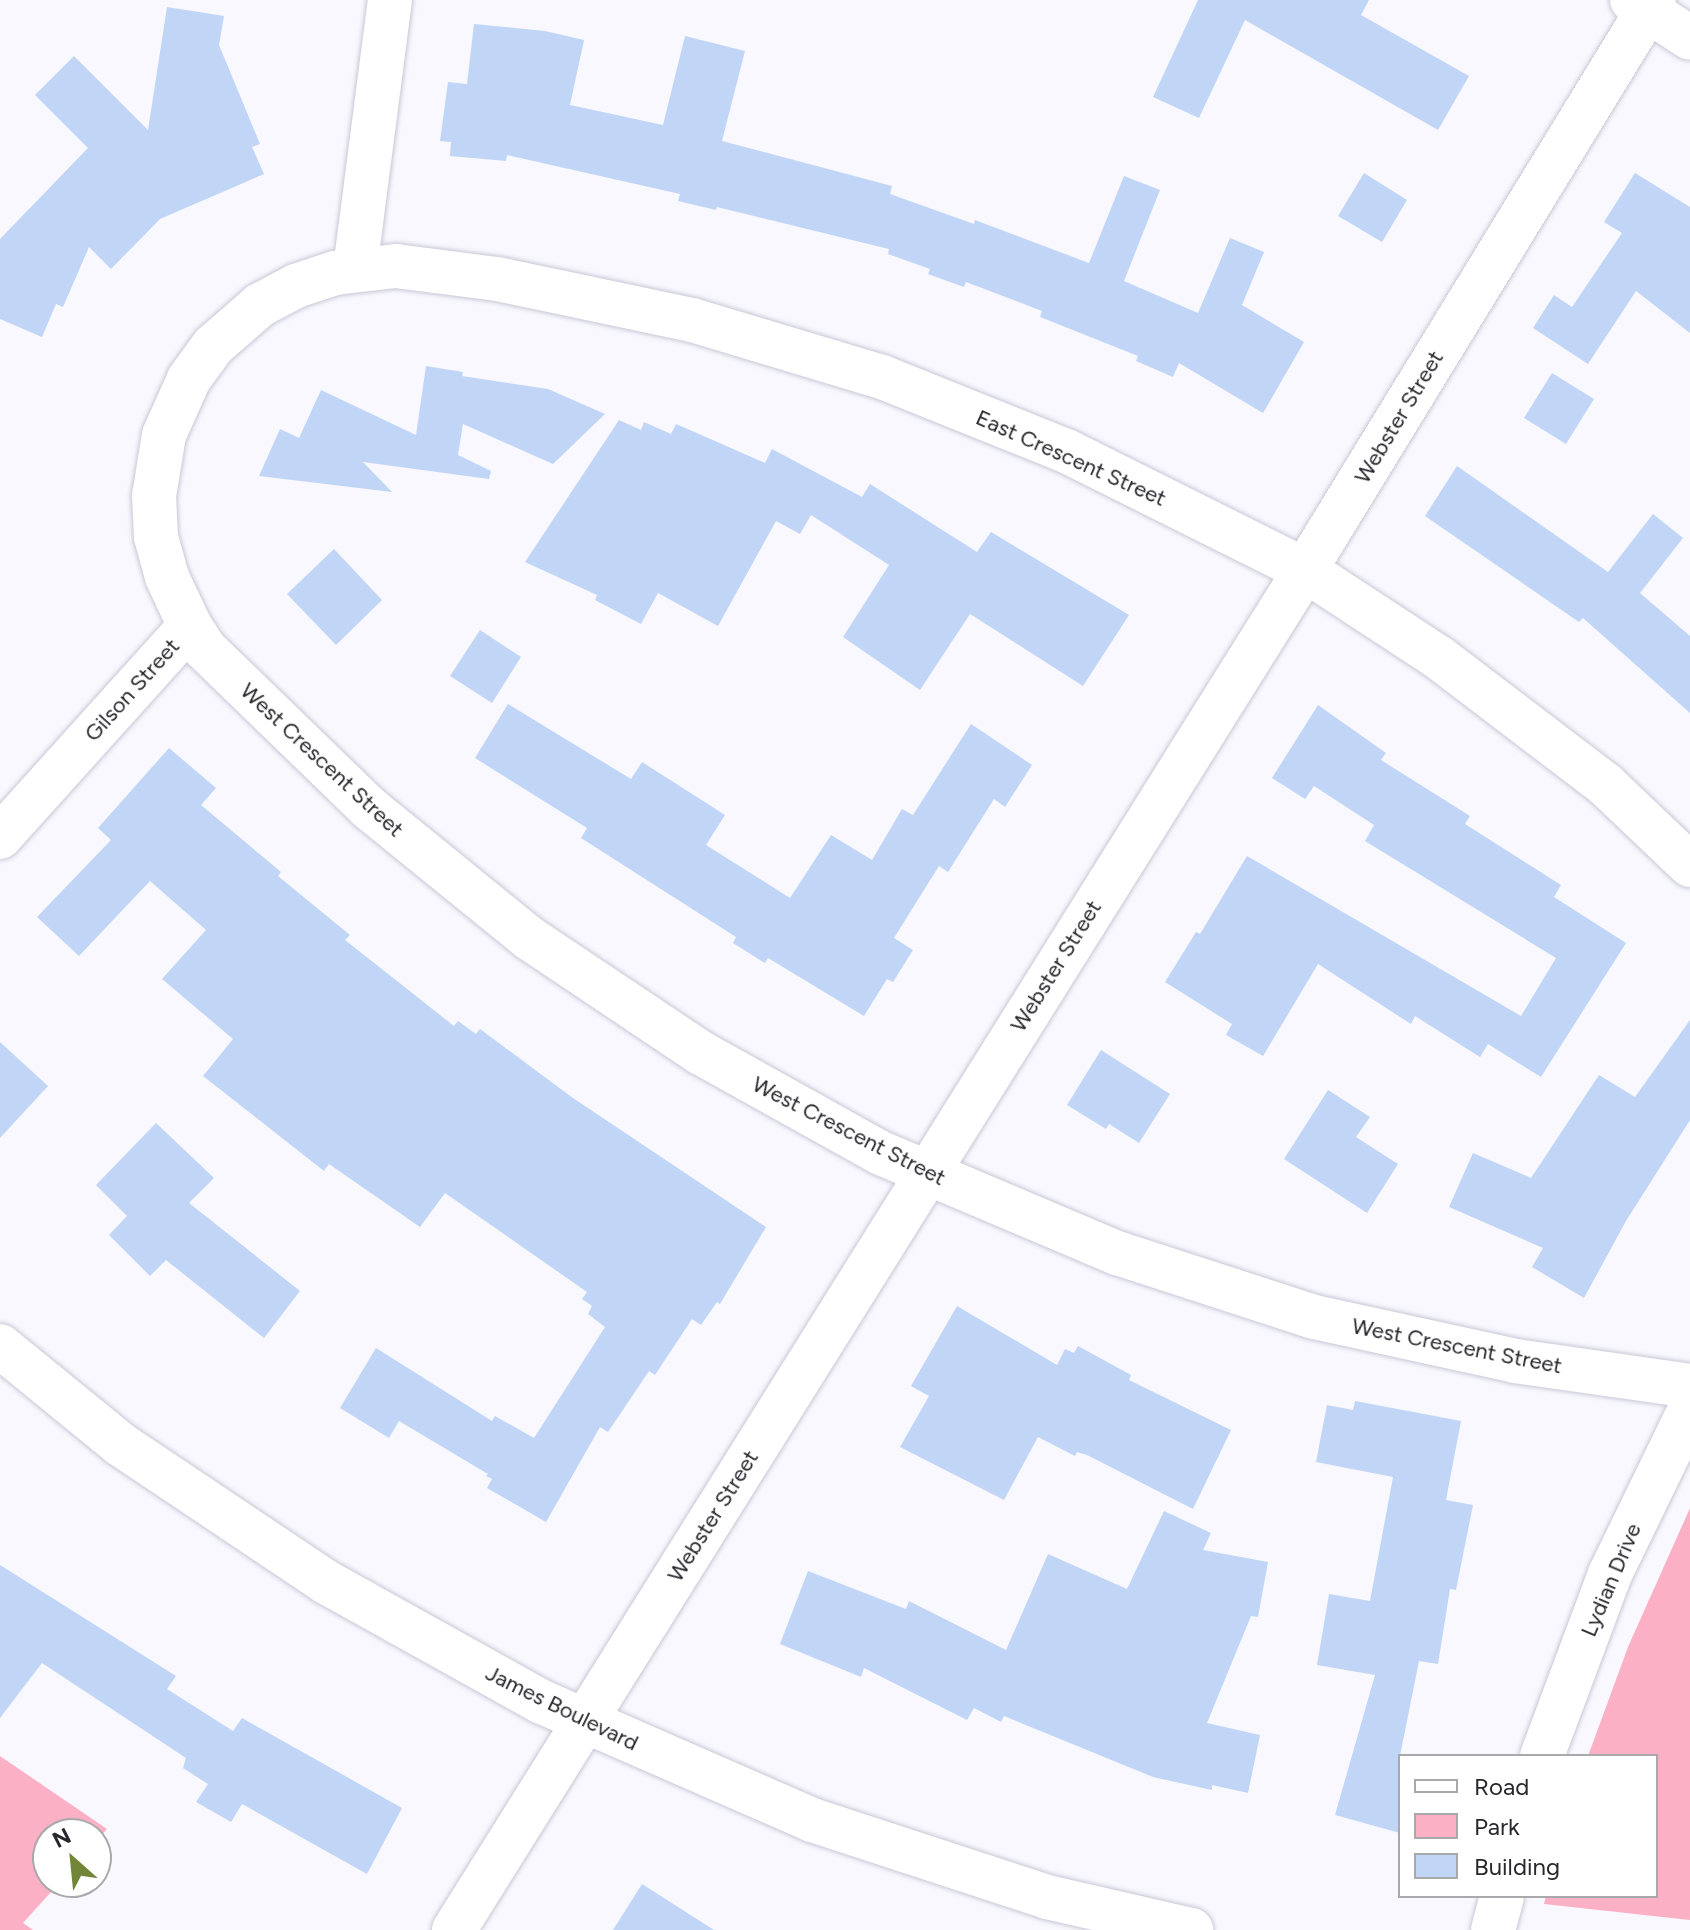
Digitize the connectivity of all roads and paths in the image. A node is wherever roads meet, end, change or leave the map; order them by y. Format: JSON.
{"nodes":[{"id":1,"x":390,"y":0,"type":"edge"},
{"id":2,"x":1645,"y":3,"type":"edge"},
{"id":3,"x":1690,"y":38,"type":"edge"},
{"id":4,"x":355,"y":269,"type":"junction"},
{"id":5,"x":1305,"y":570,"type":"junction"},
{"id":6,"x":190,"y":626,"type":"junction"},
{"id":7,"x":0,"y":837,"type":"edge"},
{"id":8,"x":1690,"y":865,"type":"edge"},
{"id":9,"x":926,"y":1174,"type":"junction"},
{"id":10,"x":0,"y":1346,"type":"edge"},
{"id":11,"x":1690,"y":1386,"type":"edge"},
{"id":12,"x":1690,"y":1409,"type":"edge"},
{"id":13,"x":584,"y":1723,"type":"junction"},
{"id":14,"x":1543,"y":1754,"type":"edge"},
{"id":15,"x":1501,"y":1898,"type":"edge"},
{"id":16,"x":454,"y":1930,"type":"edge"},
{"id":17,"x":1191,"y":1930,"type":"edge"},
{"id":18,"x":1493,"y":1930,"type":"edge"}],
"edges":[{"from":1,"to":4,"type":"street"},
{"from":2,"to":3,"type":"street"},
{"from":2,"to":5,"type":"street","name":"Webster Street"},
{"from":4,"to":5,"type":"street","name":"East Crescent Street"},
{"from":4,"to":6,"type":"street","name":"Gilson Street"},
{"from":5,"to":8,"type":"street","name":"East Crescent Street"},
{"from":5,"to":9,"type":"street","name":"Webster Street"},
{"from":6,"to":7,"type":"street","name":"Gilson Street"},
{"from":6,"to":9,"type":"street","name":"West Crescent Street"},
{"from":9,"to":11,"type":"street","name":"West Crescent Street"},
{"from":9,"to":13,"type":"street","name":"Webster Street"},
{"from":10,"to":13,"type":"street","name":"James Boulevard"},
{"from":12,"to":14,"type":"street","name":"Lydian Drive"},
{"from":13,"to":16,"type":"street","name":"Webster Street"},
{"from":13,"to":17,"type":"street","name":"James Boulevard"},
{"from":15,"to":18,"type":"street"}]}
